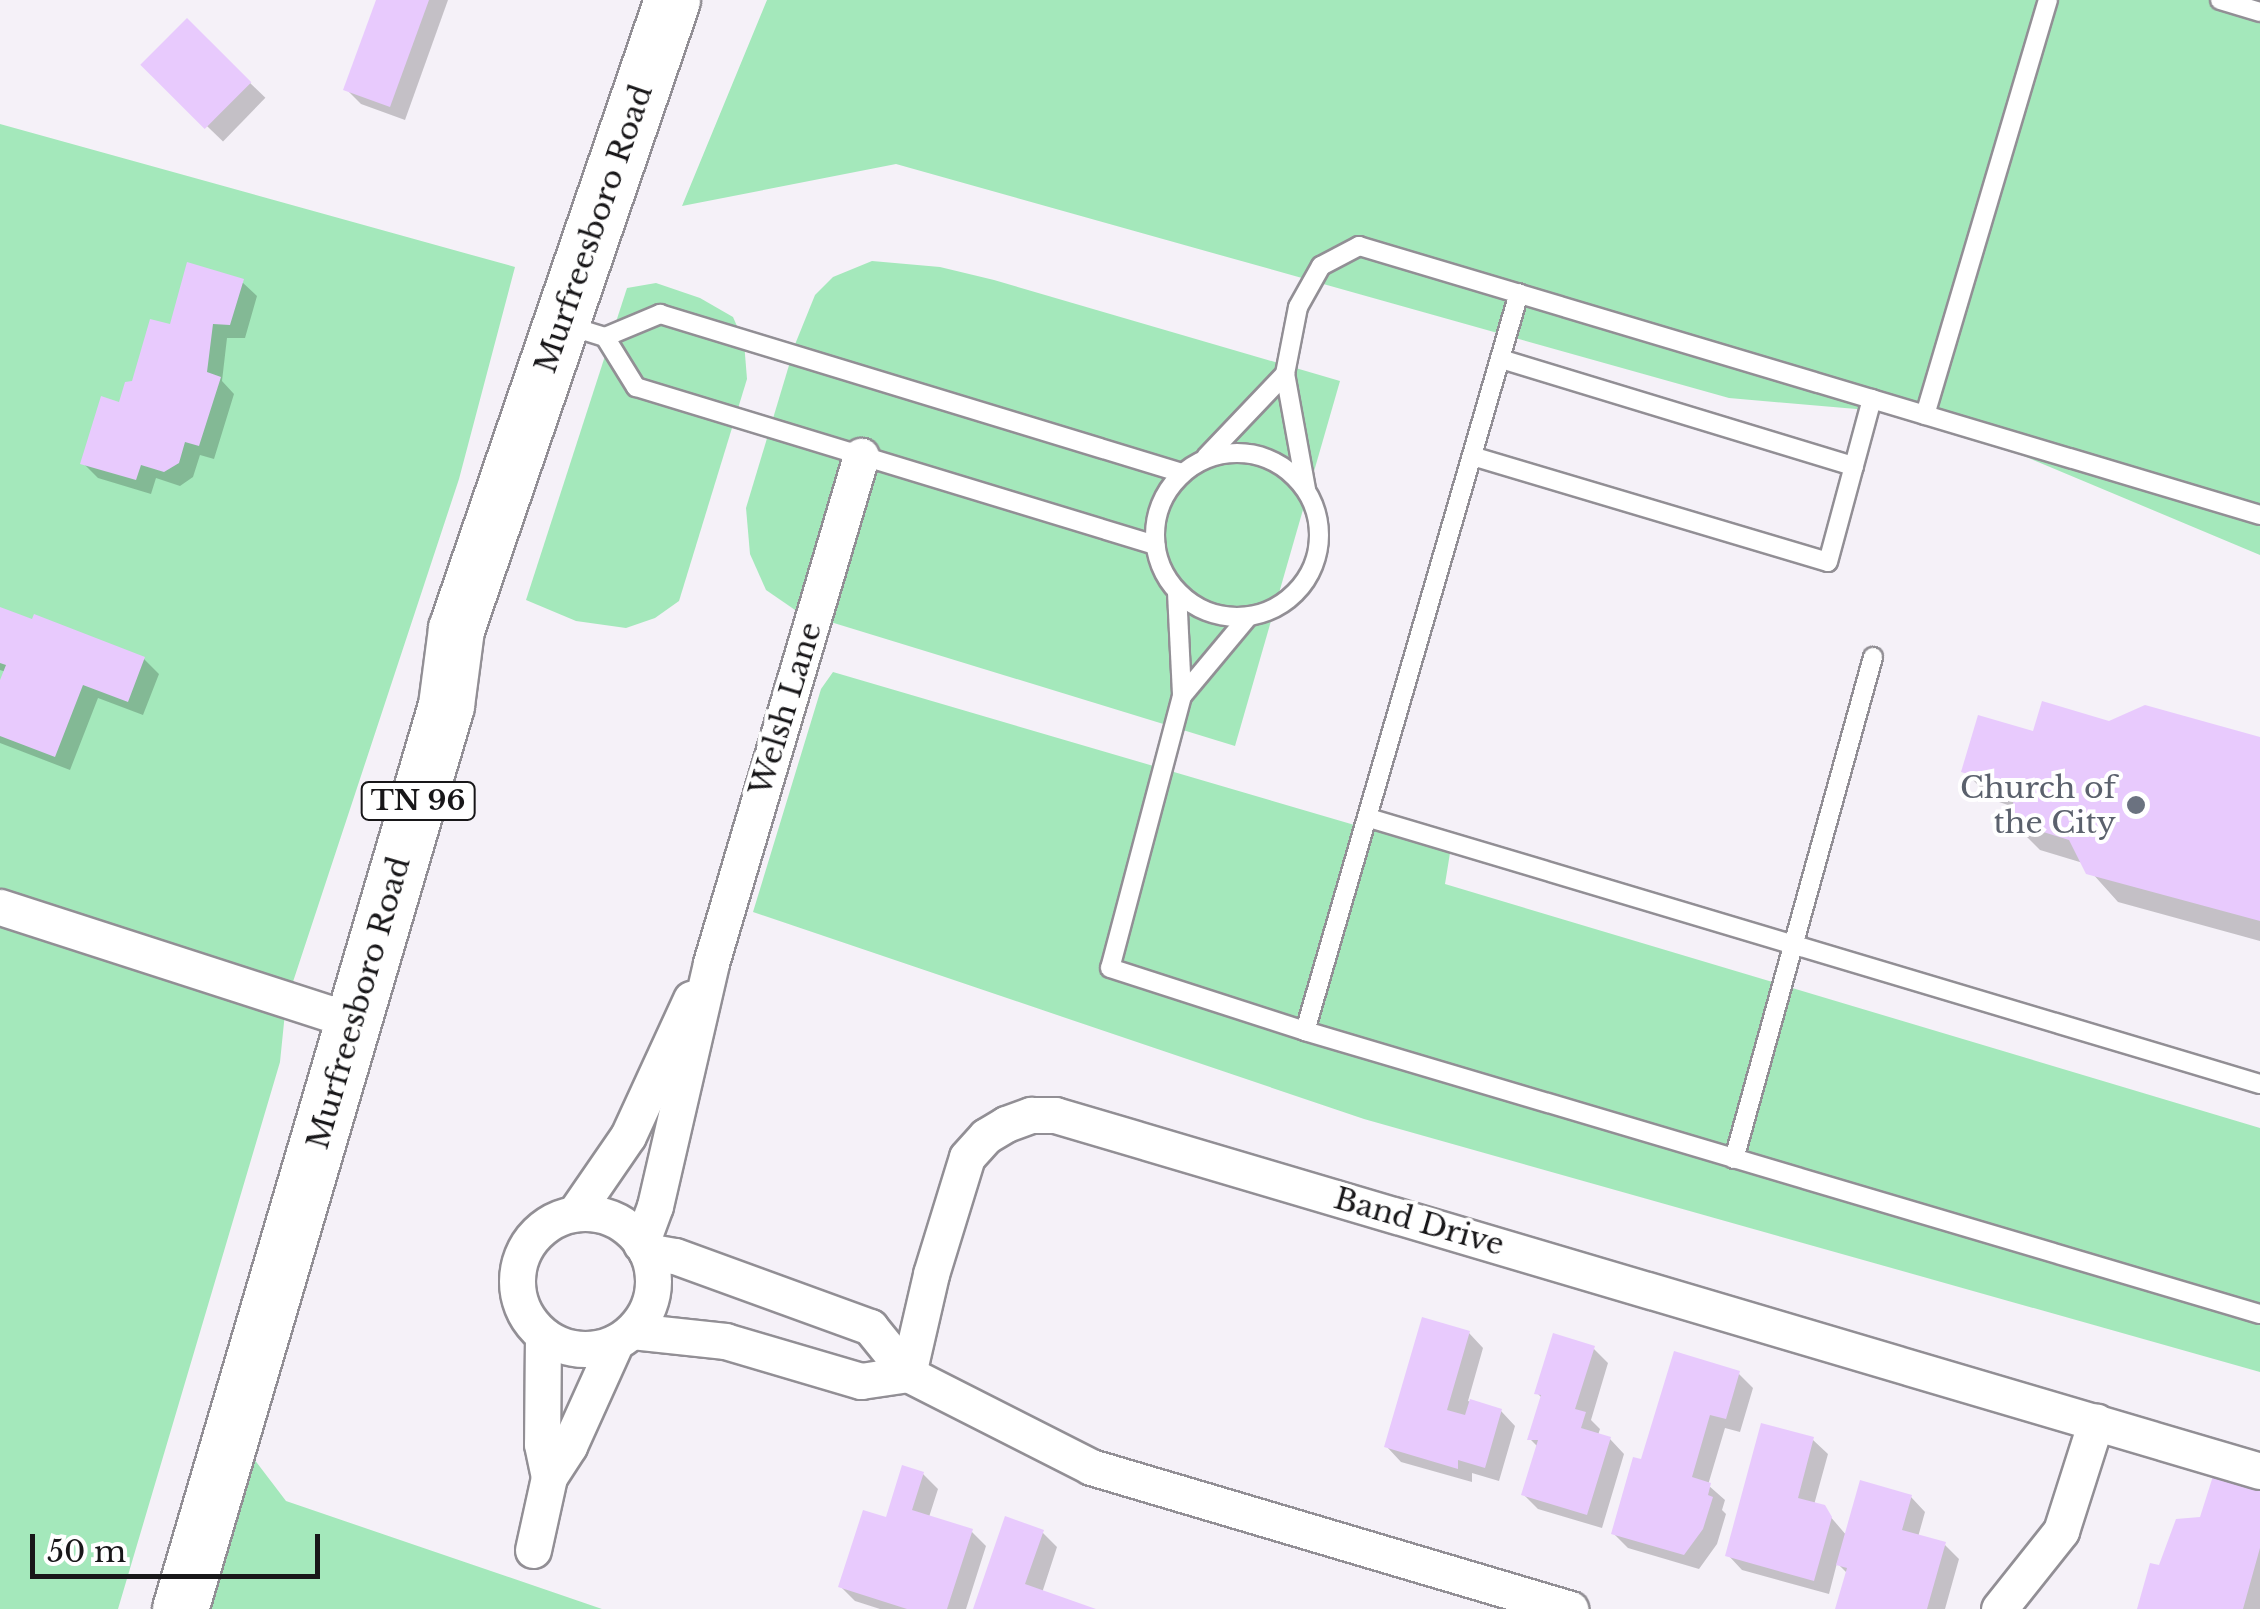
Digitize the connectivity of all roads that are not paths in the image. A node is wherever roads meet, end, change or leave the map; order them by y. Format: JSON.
{"nodes":[{"id":1,"x":672,"y":0,"type":"edge"},
{"id":2,"x":2048,"y":0,"type":"edge"},
{"id":3,"x":2220,"y":0,"type":"edge"},
{"id":4,"x":2260,"y":12,"type":"edge"},
{"id":5,"x":1518,"y":293,"type":"junction"},
{"id":6,"x":583,"y":330,"type":"junction"},
{"id":7,"x":1500,"y":359,"type":"junction"},
{"id":8,"x":1285,"y":374,"type":"junction"},
{"id":9,"x":1872,"y":400,"type":"junction"},
{"id":10,"x":1926,"y":415,"type":"junction"},
{"id":11,"x":861,"y":456,"type":"junction"},
{"id":12,"x":1472,"y":456,"type":"junction"},
{"id":13,"x":1206,"y":458,"type":"junction"},
{"id":14,"x":1854,"y":466,"type":"junction"},
{"id":15,"x":1182,"y":473,"type":"junction"},
{"id":16,"x":1306,"y":490,"type":"junction"},
{"id":17,"x":2260,"y":515,"type":"edge"},
{"id":18,"x":1155,"y":545,"type":"junction"},
{"id":19,"x":1177,"y":592,"type":"junction"},
{"id":20,"x":1248,"y":616,"type":"junction"},
{"id":21,"x":1872,"y":657,"type":"dead end"},
{"id":22,"x":1182,"y":696,"type":"junction"},
{"id":23,"x":1369,"y":818,"type":"junction"},
{"id":24,"x":0,"y":907,"type":"edge"},
{"id":25,"x":1790,"y":945,"type":"junction"},
{"id":26,"x":711,"y":963,"type":"junction"},
{"id":27,"x":354,"y":1022,"type":"junction"},
{"id":28,"x":1305,"y":1031,"type":"junction"},
{"id":29,"x":2260,"y":1084,"type":"edge"},
{"id":30,"x":1734,"y":1159,"type":"junction"},
{"id":31,"x":574,"y":1214,"type":"junction"},
{"id":32,"x":644,"y":1247,"type":"junction"},
{"id":33,"x":2260,"y":1314,"type":"edge"},
{"id":34,"x":543,"y":1335,"type":"junction"},
{"id":35,"x":624,"y":1336,"type":"junction"},
{"id":36,"x":908,"y":1374,"type":"junction"},
{"id":37,"x":2096,"y":1422,"type":"junction"},
{"id":38,"x":2260,"y":1471,"type":"edge"},
{"id":39,"x":549,"y":1477,"type":"junction"},
{"id":40,"x":534,"y":1550,"type":"dead end"},
{"id":41,"x":180,"y":1609,"type":"edge"},
{"id":42,"x":1570,"y":1609,"type":"edge"},
{"id":43,"x":2000,"y":1609,"type":"edge"}],
"edges":[{"from":1,"to":6,"type":"main road","name":"Murfreesboro Road","number":"TN 96"},
{"from":2,"to":10,"type":"lane"},
{"from":3,"to":4,"type":"lane"},
{"from":5,"to":7,"type":"lane"},
{"from":5,"to":8,"type":"lane"},
{"from":5,"to":9,"type":"lane"},
{"from":6,"to":11,"type":"lane"},
{"from":6,"to":15,"type":"lane"},
{"from":6,"to":27,"type":"main road","name":"Murfreesboro Road","number":"TN 96"},
{"from":7,"to":12,"type":"lane"},
{"from":7,"to":14,"type":"lane"},
{"from":8,"to":13,"type":"lane"},
{"from":8,"to":16,"type":"lane"},
{"from":9,"to":10,"type":"lane"},
{"from":9,"to":14,"type":"lane"},
{"from":10,"to":17,"type":"lane"},
{"from":11,"to":18,"type":"lane"},
{"from":11,"to":26,"type":"street","name":"Welsh Lane"},
{"from":12,"to":14,"type":"lane"},
{"from":12,"to":23,"type":"lane"},
{"from":13,"to":15,"type":"lane"},
{"from":13,"to":16,"type":"lane"},
{"from":15,"to":18,"type":"lane"},
{"from":16,"to":20,"type":"lane"},
{"from":18,"to":19,"type":"lane"},
{"from":19,"to":20,"type":"lane"},
{"from":19,"to":22,"type":"lane"},
{"from":20,"to":22,"type":"lane"},
{"from":21,"to":25,"type":"lane"},
{"from":22,"to":28,"type":"lane"},
{"from":23,"to":25,"type":"lane"},
{"from":23,"to":28,"type":"lane"},
{"from":24,"to":27,"type":"street"},
{"from":25,"to":29,"type":"lane"},
{"from":25,"to":30,"type":"lane"},
{"from":26,"to":31,"type":"street","name":"Welsh Lane"},
{"from":26,"to":32,"type":"street","name":"Welsh Lane"},
{"from":27,"to":41,"type":"main road","name":"Murfreesboro Road","number":"TN 96"},
{"from":28,"to":30,"type":"lane"},
{"from":30,"to":33,"type":"lane"},
{"from":31,"to":32,"type":"street"},
{"from":31,"to":34,"type":"street","name":"Welsh Lane"},
{"from":32,"to":35,"type":"street","name":"Welsh Lane"},
{"from":32,"to":36,"type":"street"},
{"from":34,"to":35,"type":"street"},
{"from":34,"to":39,"type":"street","name":"Welsh Lane"},
{"from":35,"to":36,"type":"street"},
{"from":35,"to":39,"type":"street","name":"Welsh Lane"},
{"from":36,"to":37,"type":"street","name":"Band Drive"},
{"from":36,"to":42,"type":"street"},
{"from":37,"to":38,"type":"street","name":"Band Drive"},
{"from":37,"to":43,"type":"street"},
{"from":39,"to":40,"type":"street","name":"Welsh Lane"}]}
